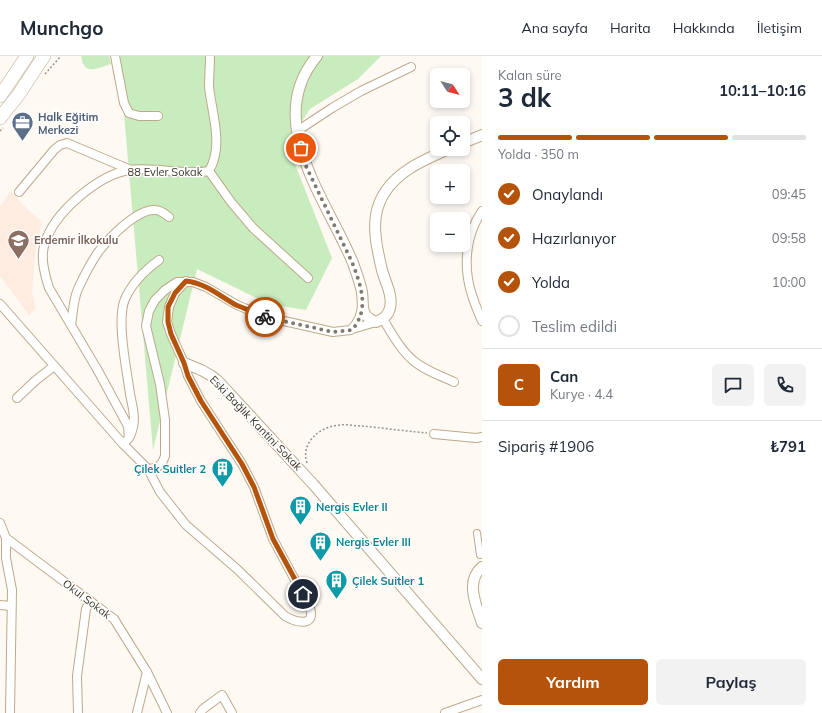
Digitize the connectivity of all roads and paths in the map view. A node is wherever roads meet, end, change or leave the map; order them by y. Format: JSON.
{"nodes":[{"id":1,"x":27,"y":56,"type":"edge"},
{"id":2,"x":44,"y":56,"type":"edge"},
{"id":3,"x":115,"y":56,"type":"edge"},
{"id":4,"x":210,"y":56,"type":"edge"},
{"id":5,"x":317,"y":56,"type":"edge"},
{"id":6,"x":410,"y":67,"type":"dead end"},
{"id":7,"x":0,"y":96,"type":"edge"},
{"id":8,"x":158,"y":116,"type":"dead end"},
{"id":9,"x":0,"y":118,"type":"edge"},
{"id":10,"x":297,"y":131,"type":"junction"},
{"id":11,"x":482,"y":136,"type":"edge"},
{"id":12,"x":470,"y":140,"type":"edge"},
{"id":13,"x":433,"y":156,"type":"edge"},
{"id":14,"x":131,"y":170,"type":"junction"},
{"id":15,"x":209,"y":171,"type":"junction"},
{"id":16,"x":20,"y":192,"type":"dead end"},
{"id":17,"x":482,"y":211,"type":"edge"},
{"id":18,"x":169,"y":217,"type":"dead end"},
{"id":19,"x":159,"y":260,"type":"dead end"},
{"id":20,"x":308,"y":278,"type":"dead end"},
{"id":21,"x":186,"y":281,"type":"junction"},
{"id":22,"x":0,"y":304,"type":"edge"},
{"id":23,"x":362,"y":306,"type":"junction"},
{"id":24,"x":379,"y":320,"type":"junction"},
{"id":25,"x":482,"y":321,"type":"edge"},
{"id":26,"x":71,"y":326,"type":"junction"},
{"id":27,"x":352,"y":330,"type":"junction"},
{"id":28,"x":184,"y":363,"type":"junction"},
{"id":29,"x":54,"y":366,"type":"junction"},
{"id":30,"x":454,"y":382,"type":"dead end"},
{"id":31,"x":17,"y":398,"type":"dead end"},
{"id":32,"x":434,"y":434,"type":"joint"},
{"id":33,"x":482,"y":437,"type":"edge"},
{"id":34,"x":129,"y":438,"type":"junction"},
{"id":35,"x":123,"y":444,"type":"junction"},
{"id":36,"x":310,"y":467,"type":"dead end"},
{"id":37,"x":148,"y":469,"type":"junction"},
{"id":38,"x":0,"y":523,"type":"edge"},
{"id":39,"x":477,"y":533,"type":"dead end"},
{"id":40,"x":6,"y":538,"type":"junction"},
{"id":41,"x":480,"y":555,"type":"dead end"},
{"id":42,"x":482,"y":567,"type":"edge"},
{"id":43,"x":90,"y":601,"type":"junction"},
{"id":44,"x":0,"y":605,"type":"edge"},
{"id":45,"x":11,"y":606,"type":"junction"},
{"id":46,"x":482,"y":623,"type":"edge"},
{"id":47,"x":147,"y":672,"type":"junction"},
{"id":48,"x":482,"y":679,"type":"edge"},
{"id":49,"x":482,"y":700,"type":"edge"},
{"id":50,"x":10,"y":713,"type":"edge"},
{"id":51,"x":78,"y":713,"type":"edge"},
{"id":52,"x":137,"y":713,"type":"edge"},
{"id":53,"x":167,"y":713,"type":"edge"},
{"id":54,"x":200,"y":713,"type":"edge"},
{"id":55,"x":232,"y":713,"type":"edge"},
{"id":56,"x":445,"y":713,"type":"edge"}],
"edges":[{"from":1,"to":7,"type":"highway"},
{"from":2,"to":9,"type":"highway"},
{"from":3,"to":8,"type":"street"},
{"from":4,"to":15,"type":"street","name":"88 Evler Sokak"},
{"from":5,"to":10,"type":"street"},
{"from":6,"to":10,"type":"street"},
{"from":10,"to":23,"type":"street"},
{"from":11,"to":12,"type":"street"},
{"from":13,"to":24,"type":"street"},
{"from":14,"to":15,"type":"street","name":"88 Evler Sokak"},
{"from":14,"to":16,"type":"street"},
{"from":14,"to":26,"type":"street","name":"88 Evler Sokak"},
{"from":15,"to":20,"type":"street"},
{"from":17,"to":25,"type":"street"},
{"from":18,"to":26,"type":"street"},
{"from":19,"to":34,"type":"street"},
{"from":21,"to":27,"type":"street"},
{"from":21,"to":28,"type":"street"},
{"from":21,"to":37,"type":"street"},
{"from":22,"to":29,"type":"street"},
{"from":23,"to":24,"type":"street"},
{"from":23,"to":27,"type":"street"},
{"from":24,"to":27,"type":"street"},
{"from":24,"to":30,"type":"street"},
{"from":26,"to":34,"type":"street","name":"88 Evler Sokak"},
{"from":28,"to":37,"type":"street"},
{"from":28,"to":48,"type":"street","name":"Eski Bağlık Kantini Sokak"},
{"from":29,"to":31,"type":"street"},
{"from":29,"to":35,"type":"street"},
{"from":32,"to":33,"type":"street"},
{"from":32,"to":36,"type":"path"},
{"from":34,"to":35,"type":"street"},
{"from":35,"to":37,"type":"street"},
{"from":38,"to":40,"type":"street"},
{"from":39,"to":41,"type":"street"},
{"from":40,"to":43,"type":"street","name":"Okul Sokak"},
{"from":40,"to":45,"type":"street"},
{"from":42,"to":46,"type":"street"},
{"from":43,"to":47,"type":"street","name":"Okul Sokak"},
{"from":43,"to":51,"type":"street"},
{"from":44,"to":45,"type":"street"},
{"from":45,"to":50,"type":"street"},
{"from":47,"to":52,"type":"street"},
{"from":47,"to":53,"type":"street","name":"Okul Sokak"},
{"from":49,"to":56,"type":"street"},
{"from":54,"to":55,"type":"street"}]}
